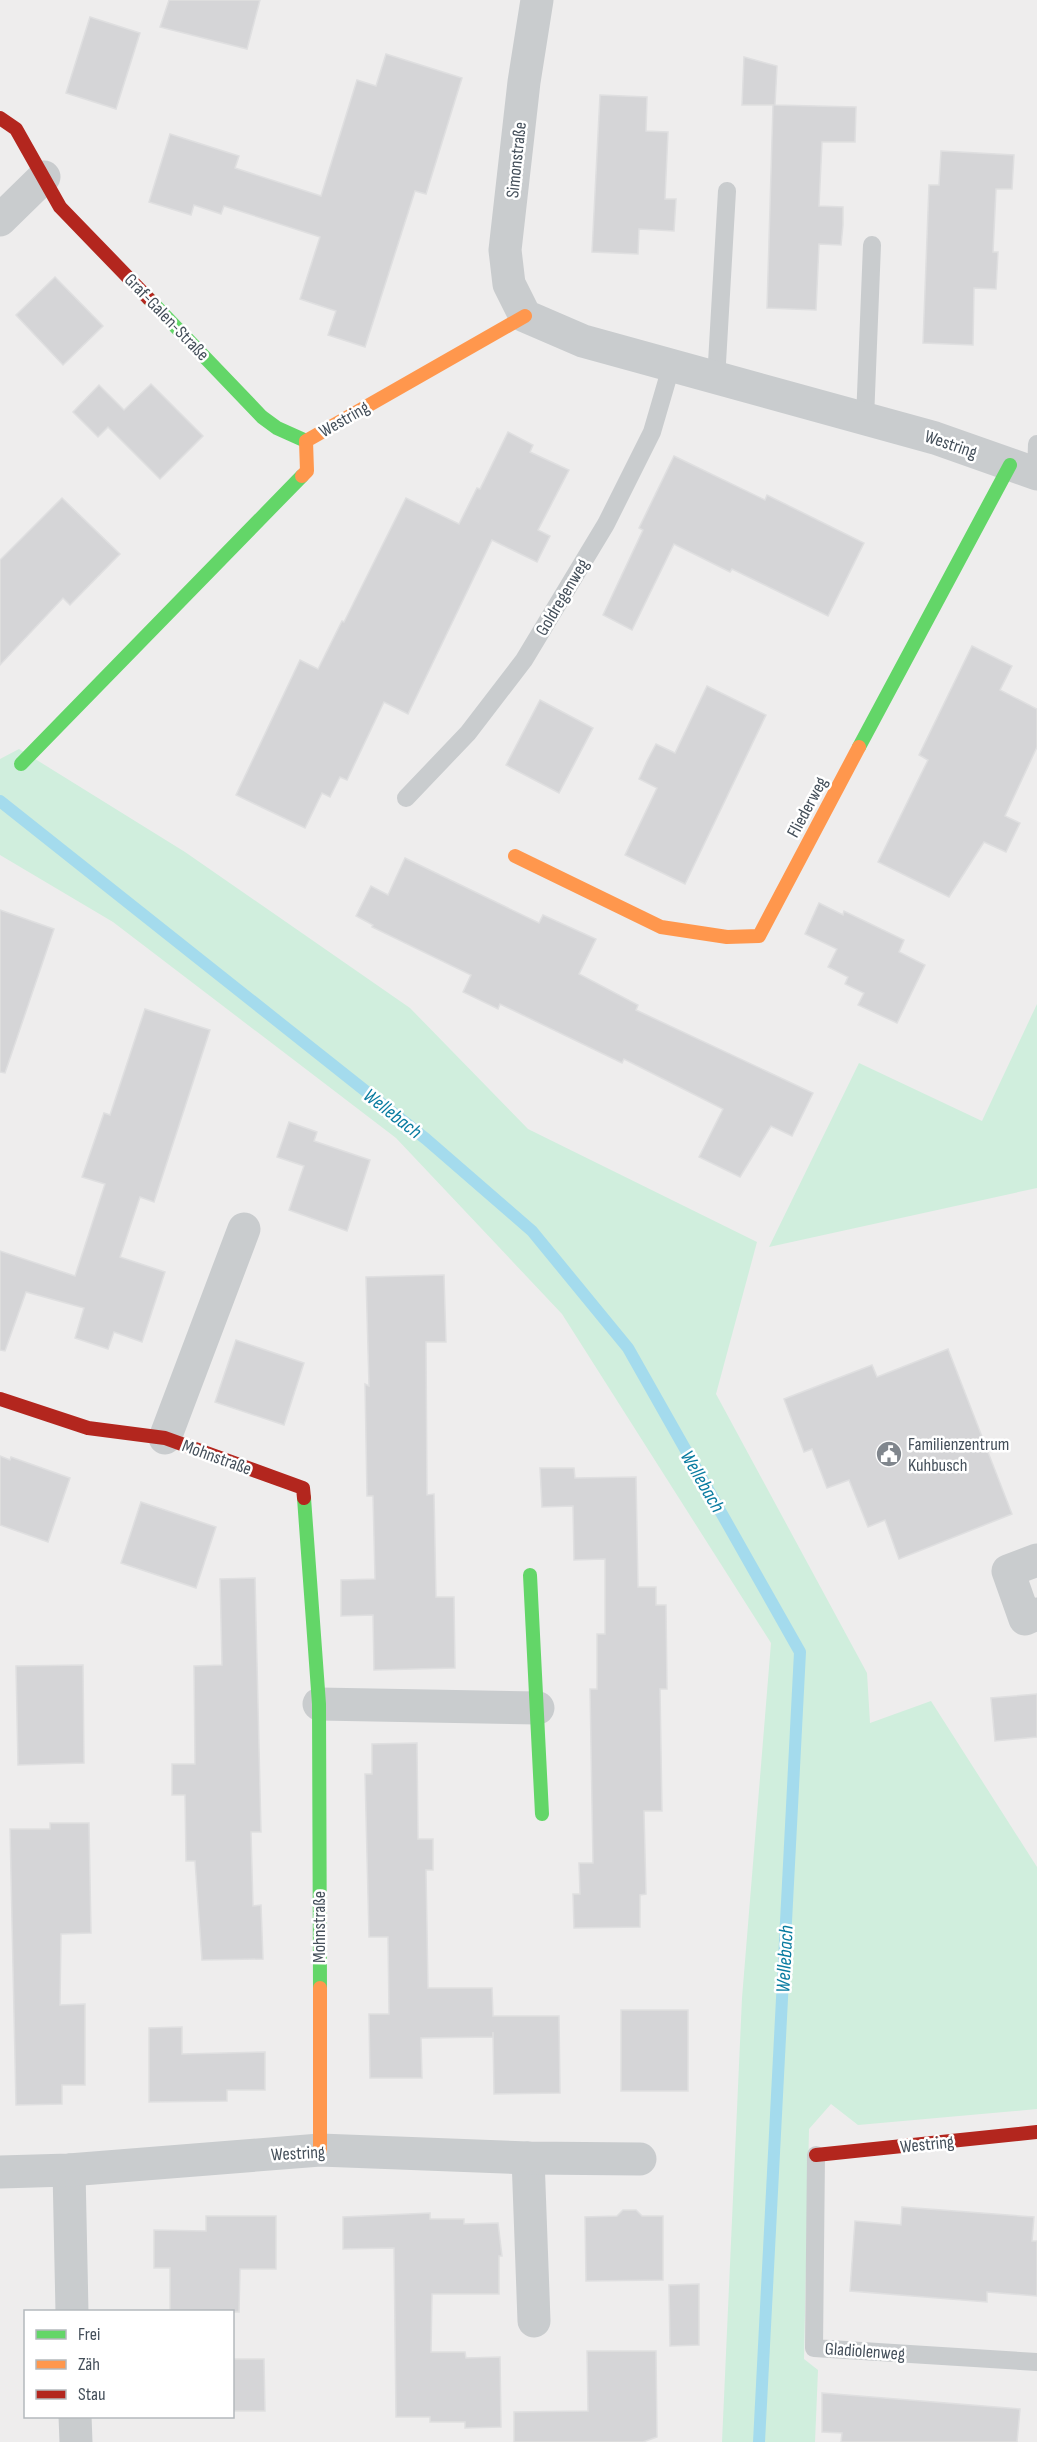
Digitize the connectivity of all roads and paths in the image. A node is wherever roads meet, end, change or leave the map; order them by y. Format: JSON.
{"nodes":[{"id":1,"x":537,"y":0,"type":"edge"},
{"id":2,"x":0,"y":118,"type":"edge"},
{"id":3,"x":44,"y":177,"type":"junction"},
{"id":4,"x":727,"y":191,"type":"dead end"},
{"id":5,"x":0,"y":220,"type":"edge"},
{"id":6,"x":872,"y":245,"type":"dead end"},
{"id":7,"x":525,"y":316,"type":"junction"},
{"id":8,"x":671,"y":368,"type":"junction"},
{"id":9,"x":716,"y":380,"type":"junction"},
{"id":10,"x":865,"y":419,"type":"junction"},
{"id":11,"x":306,"y":441,"type":"junction"},
{"id":12,"x":1030,"y":464,"type":"edge"},
{"id":13,"x":21,"y":764,"type":"dead end"},
{"id":14,"x":406,"y":798,"type":"dead end"},
{"id":15,"x":515,"y":856,"type":"dead end"},
{"id":16,"x":244,"y":1229,"type":"dead end"},
{"id":17,"x":0,"y":1399,"type":"edge"},
{"id":18,"x":165,"y":1438,"type":"junction"},
{"id":19,"x":1037,"y":1560,"type":"edge"},
{"id":20,"x":530,"y":1575,"type":"dead end"},
{"id":21,"x":1037,"y":1614,"type":"edge"},
{"id":22,"x":319,"y":1704,"type":"junction"},
{"id":23,"x":538,"y":1708,"type":"junction"},
{"id":24,"x":542,"y":1814,"type":"dead end"},
{"id":25,"x":1037,"y":2132,"type":"edge"},
{"id":26,"x":320,"y":2150,"type":"junction"},
{"id":27,"x":816,"y":2155,"type":"joint"},
{"id":28,"x":528,"y":2158,"type":"junction"},
{"id":29,"x":640,"y":2159,"type":"dead end"},
{"id":30,"x":69,"y":2170,"type":"junction"},
{"id":31,"x":0,"y":2172,"type":"edge"},
{"id":32,"x":72,"y":2310,"type":"edge"},
{"id":33,"x":534,"y":2321,"type":"dead end"},
{"id":34,"x":1037,"y":2362,"type":"edge"},
{"id":35,"x":75,"y":2418,"type":"edge"},
{"id":36,"x":76,"y":2442,"type":"edge"}],
"edges":[{"from":1,"to":7,"type":"street","name":"Simonstraße"},
{"from":2,"to":3,"type":"street","name":"Graf-Galen-Straße"},
{"from":3,"to":5,"type":"street"},
{"from":3,"to":11,"type":"street","name":"Graf-Galen-Straße"},
{"from":4,"to":9,"type":"lane"},
{"from":6,"to":10,"type":"lane"},
{"from":7,"to":8,"type":"street","name":"Westring"},
{"from":7,"to":11,"type":"street","name":"Westring"},
{"from":8,"to":9,"type":"street","name":"Westring"},
{"from":8,"to":14,"type":"lane","name":"Goldregenweg"},
{"from":9,"to":10,"type":"street","name":"Westring"},
{"from":10,"to":12,"type":"street","name":"Westring"},
{"from":11,"to":13,"type":"street","name":"Westring"},
{"from":12,"to":15,"type":"street","name":"Fliederweg"},
{"from":16,"to":18,"type":"street","name":"Mohnstraße"},
{"from":17,"to":18,"type":"street","name":"Mohnstraße"},
{"from":18,"to":22,"type":"street","name":"Mohnstraße"},
{"from":19,"to":21,"type":"street"},
{"from":20,"to":23,"type":"street"},
{"from":22,"to":23,"type":"street"},
{"from":22,"to":26,"type":"street","name":"Mohnstraße"},
{"from":23,"to":24,"type":"street"},
{"from":25,"to":27,"type":"street","name":"Westring"},
{"from":26,"to":28,"type":"street","name":"Westring"},
{"from":26,"to":30,"type":"street","name":"Westring"},
{"from":27,"to":34,"type":"lane","name":"Gladiolenweg"},
{"from":28,"to":29,"type":"street","name":"Westring"},
{"from":28,"to":33,"type":"street"},
{"from":30,"to":31,"type":"street","name":"Westring"},
{"from":30,"to":32,"type":"street"},
{"from":35,"to":36,"type":"street"}]}
